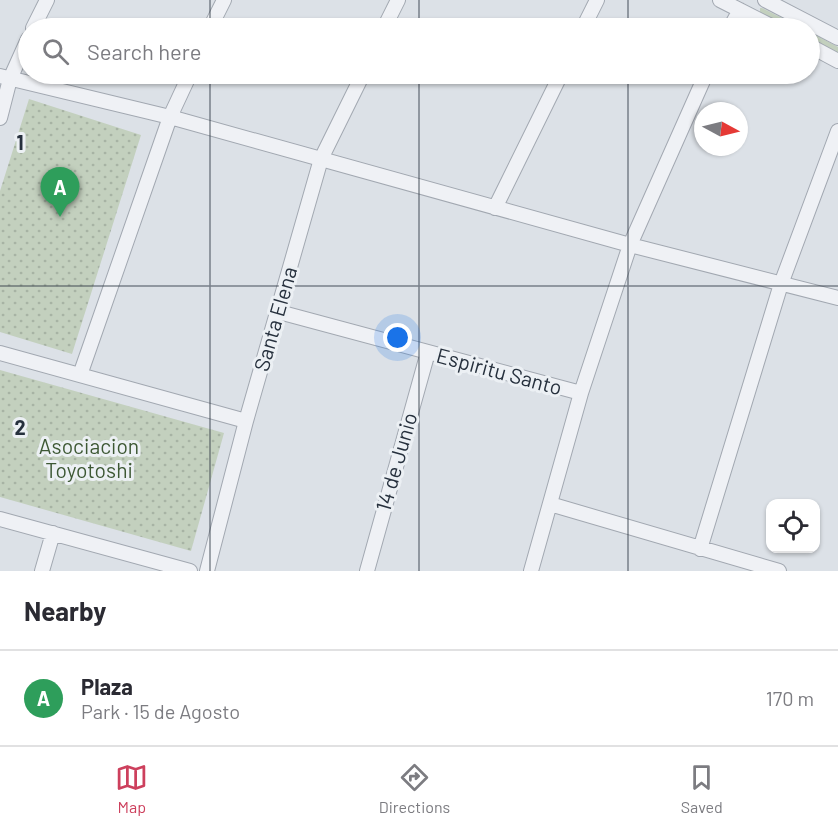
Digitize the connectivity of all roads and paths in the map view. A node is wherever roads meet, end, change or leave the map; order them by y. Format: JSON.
{"nodes":[{"id":1,"x":46,"y":0,"type":"edge"},
{"id":2,"x":224,"y":0,"type":"edge"},
{"id":3,"x":398,"y":0,"type":"edge"},
{"id":4,"x":597,"y":0,"type":"edge"},
{"id":5,"x":720,"y":0,"type":"edge"},
{"id":6,"x":765,"y":0,"type":"edge"},
{"id":7,"x":740,"y":10,"type":"junction"},
{"id":8,"x":38,"y":18,"type":"edge"},
{"id":9,"x":215,"y":18,"type":"edge"},
{"id":10,"x":389,"y":18,"type":"edge"},
{"id":11,"x":588,"y":18,"type":"edge"},
{"id":12,"x":736,"y":18,"type":"edge"},
{"id":13,"x":756,"y":18,"type":"edge"},
{"id":14,"x":800,"y":18,"type":"edge"},
{"id":15,"x":820,"y":29,"type":"edge"},
{"id":16,"x":838,"y":38,"type":"edge"},
{"id":17,"x":820,"y":51,"type":"edge"},
{"id":18,"x":18,"y":56,"type":"edge"},
{"id":19,"x":838,"y":61,"type":"edge"},
{"id":20,"x":5,"y":78,"type":"edge"},
{"id":21,"x":30,"y":84,"type":"edge"},
{"id":22,"x":185,"y":84,"type":"edge"},
{"id":23,"x":358,"y":84,"type":"edge"},
{"id":24,"x":556,"y":84,"type":"edge"},
{"id":25,"x":702,"y":84,"type":"edge"},
{"id":26,"x":170,"y":117,"type":"junction"},
{"id":27,"x":0,"y":118,"type":"edge"},
{"id":28,"x":838,"y":131,"type":"edge"},
{"id":29,"x":321,"y":159,"type":"junction"},
{"id":30,"x":495,"y":207,"type":"junction"},
{"id":31,"x":630,"y":245,"type":"junction"},
{"id":32,"x":781,"y":284,"type":"junction"},
{"id":33,"x":838,"y":298,"type":"edge"},
{"id":34,"x":279,"y":312,"type":"junction"},
{"id":35,"x":428,"y":352,"type":"junction"},
{"id":36,"x":0,"y":353,"type":"edge"},
{"id":37,"x":80,"y":375,"type":"junction"},
{"id":38,"x":581,"y":393,"type":"junction"},
{"id":39,"x":246,"y":421,"type":"junction"},
{"id":40,"x":550,"y":504,"type":"junction"},
{"id":41,"x":0,"y":519,"type":"edge"},
{"id":42,"x":53,"y":533,"type":"junction"},
{"id":43,"x":700,"y":549,"type":"junction"},
{"id":44,"x":42,"y":571,"type":"edge"},
{"id":45,"x":190,"y":571,"type":"edge"},
{"id":46,"x":207,"y":571,"type":"edge"},
{"id":47,"x":367,"y":571,"type":"edge"},
{"id":48,"x":531,"y":571,"type":"edge"},
{"id":49,"x":779,"y":571,"type":"edge"}],
"edges":[{"from":1,"to":8,"type":"street"},
{"from":2,"to":9,"type":"street"},
{"from":3,"to":10,"type":"street"},
{"from":4,"to":11,"type":"street"},
{"from":5,"to":7,"type":"street"},
{"from":6,"to":14,"type":"street"},
{"from":7,"to":12,"type":"street"},
{"from":7,"to":13,"type":"street"},
{"from":15,"to":16,"type":"street"},
{"from":17,"to":19,"type":"street"},
{"from":18,"to":20,"type":"street"},
{"from":20,"to":27,"type":"street"},
{"from":21,"to":26,"type":"street"},
{"from":22,"to":26,"type":"street"},
{"from":23,"to":29,"type":"street","name":"Santa Elena"},
{"from":24,"to":30,"type":"street"},
{"from":25,"to":31,"type":"street"},
{"from":26,"to":29,"type":"street"},
{"from":26,"to":37,"type":"street"},
{"from":28,"to":32,"type":"street"},
{"from":29,"to":30,"type":"street"},
{"from":29,"to":34,"type":"street","name":"Santa Elena"},
{"from":30,"to":31,"type":"street"},
{"from":31,"to":32,"type":"street"},
{"from":31,"to":38,"type":"street"},
{"from":32,"to":33,"type":"street"},
{"from":32,"to":43,"type":"street"},
{"from":34,"to":35,"type":"street","name":"Espiritu Santo"},
{"from":34,"to":39,"type":"street","name":"Santa Elena"},
{"from":35,"to":38,"type":"street","name":"Espiritu Santo"},
{"from":35,"to":47,"type":"street","name":"14 de Junio"},
{"from":36,"to":37,"type":"street"},
{"from":37,"to":39,"type":"street"},
{"from":38,"to":40,"type":"street"},
{"from":39,"to":46,"type":"street","name":"Santa Elena"},
{"from":40,"to":43,"type":"street"},
{"from":40,"to":48,"type":"street"},
{"from":41,"to":42,"type":"street"},
{"from":42,"to":44,"type":"street"},
{"from":42,"to":45,"type":"street"},
{"from":43,"to":49,"type":"street"}]}
